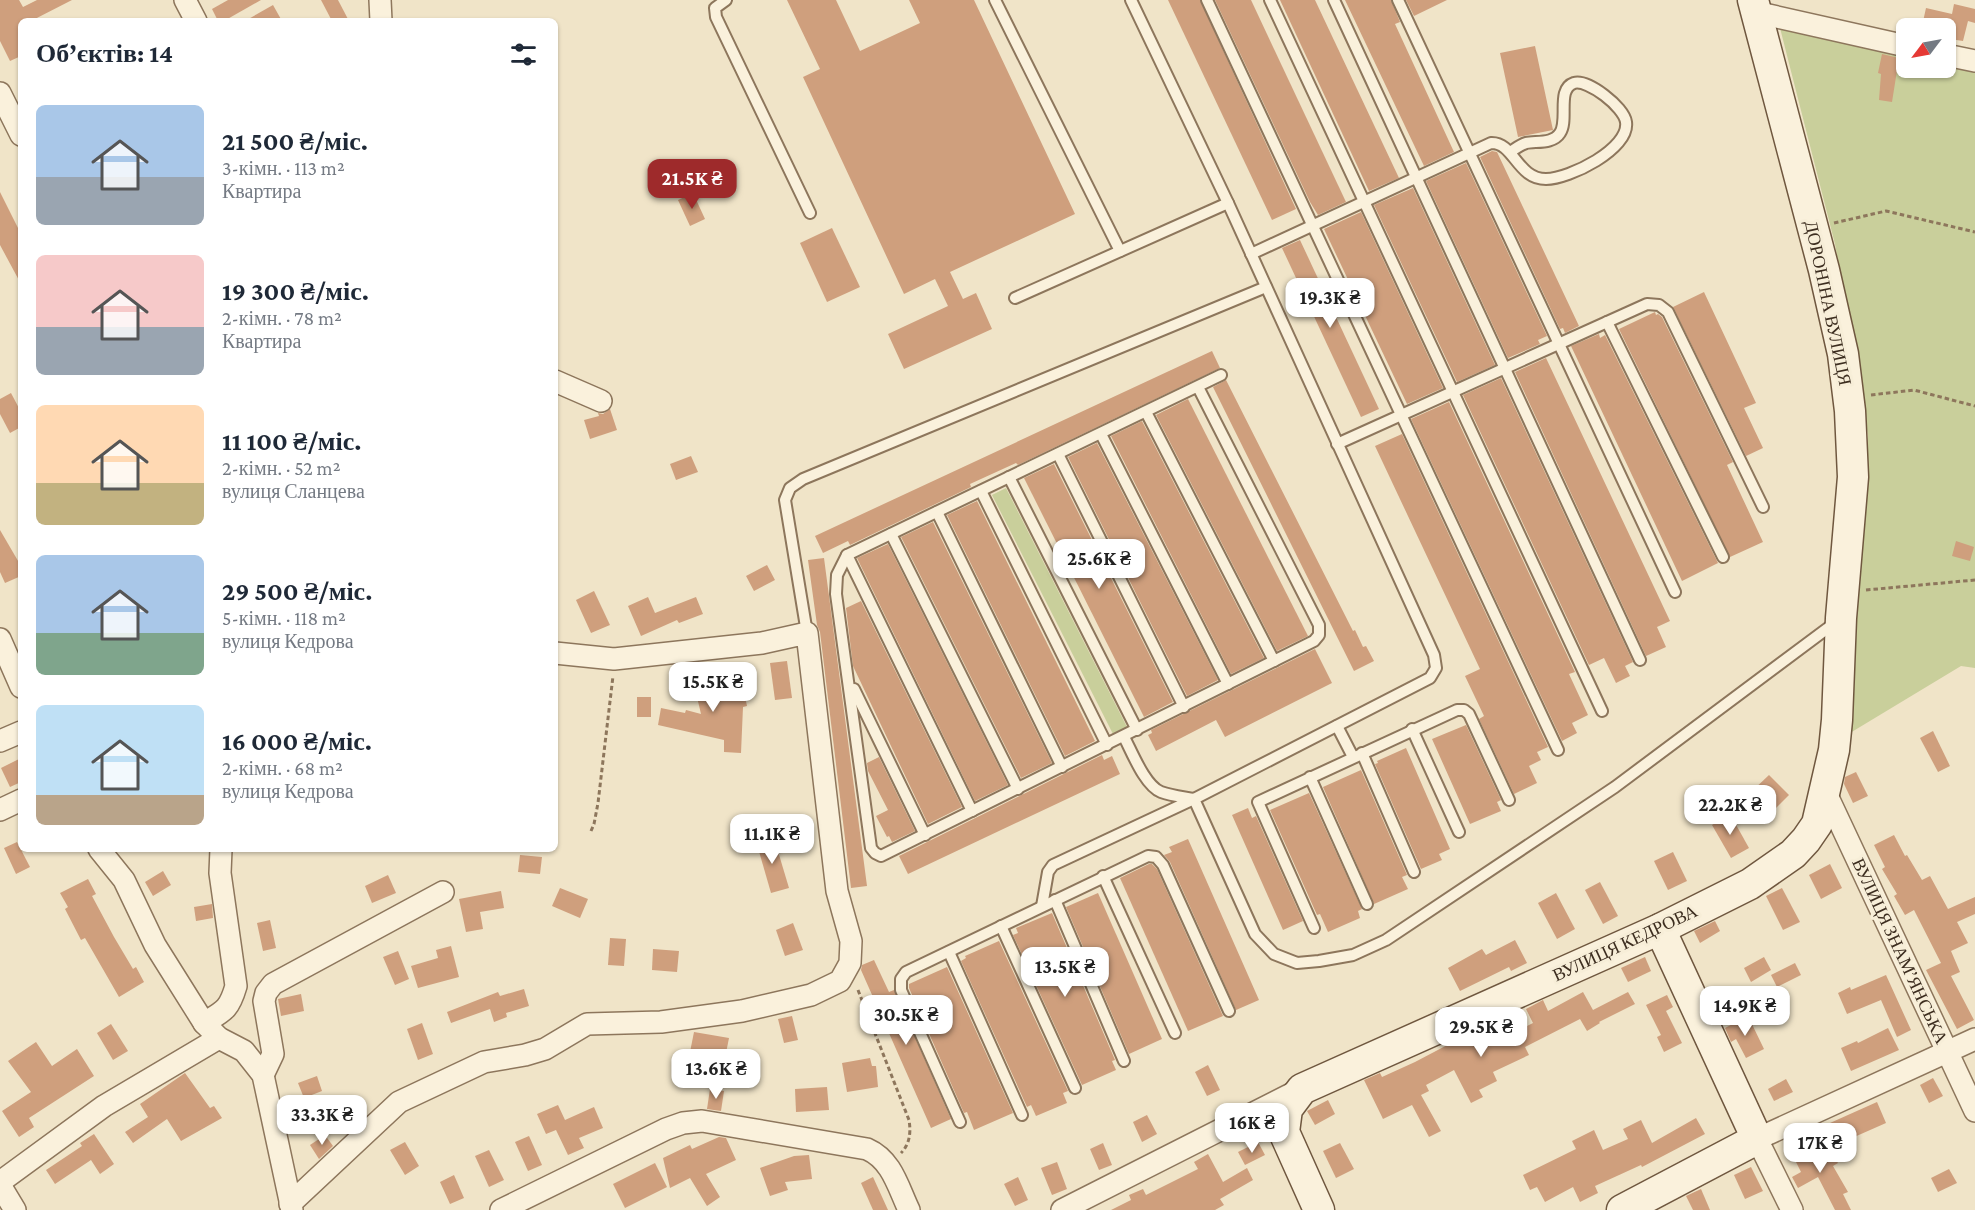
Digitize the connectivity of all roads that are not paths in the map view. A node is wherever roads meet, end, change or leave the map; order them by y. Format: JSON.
{"nodes":[{"id":1,"x":186,"y":0,"type":"edge"},
{"id":2,"x":380,"y":0,"type":"edge"},
{"id":3,"x":726,"y":0,"type":"edge"},
{"id":4,"x":995,"y":0,"type":"edge"},
{"id":5,"x":1131,"y":0,"type":"edge"},
{"id":6,"x":1207,"y":0,"type":"edge"},
{"id":7,"x":1270,"y":0,"type":"edge"},
{"id":8,"x":1334,"y":0,"type":"edge"},
{"id":9,"x":1398,"y":0,"type":"edge"},
{"id":10,"x":1754,"y":6,"type":"edge"},
{"id":11,"x":195,"y":18,"type":"edge"},
{"id":12,"x":381,"y":18,"type":"edge"},
{"id":13,"x":1896,"y":43,"type":"edge"},
{"id":14,"x":1956,"y":57,"type":"edge"},
{"id":15,"x":1975,"y":61,"type":"edge"},
{"id":16,"x":0,"y":93,"type":"edge"},
{"id":17,"x":18,"y":129,"type":"edge"},
{"id":18,"x":1510,"y":152,"type":"junction"},
{"id":19,"x":1469,"y":153,"type":"junction"},
{"id":20,"x":1416,"y":178,"type":"junction"},
{"id":21,"x":1364,"y":201,"type":"junction"},
{"id":22,"x":1228,"y":203,"type":"junction"},
{"id":23,"x":810,"y":213,"type":"dead end"},
{"id":24,"x":1312,"y":225,"type":"junction"},
{"id":25,"x":1120,"y":251,"type":"junction"},
{"id":26,"x":1251,"y":254,"type":"junction"},
{"id":27,"x":1266,"y":287,"type":"junction"},
{"id":28,"x":1016,"y":298,"type":"dead end"},
{"id":29,"x":1607,"y":322,"type":"junction"},
{"id":30,"x":1559,"y":344,"type":"junction"},
{"id":31,"x":1504,"y":368,"type":"junction"},
{"id":32,"x":1221,"y":375,"type":"dead end"},
{"id":33,"x":558,"y":382,"type":"edge"},
{"id":34,"x":1198,"y":387,"type":"junction"},
{"id":35,"x":1453,"y":392,"type":"junction"},
{"id":36,"x":601,"y":401,"type":"dead end"},
{"id":37,"x":1146,"y":412,"type":"junction"},
{"id":38,"x":1401,"y":415,"type":"junction"},
{"id":39,"x":1101,"y":434,"type":"junction"},
{"id":40,"x":1337,"y":444,"type":"junction"},
{"id":41,"x":1058,"y":454,"type":"junction"},
{"id":42,"x":1009,"y":477,"type":"junction"},
{"id":43,"x":981,"y":491,"type":"junction"},
{"id":44,"x":1762,"y":507,"type":"dead end"},
{"id":45,"x":937,"y":512,"type":"junction"},
{"id":46,"x":891,"y":534,"type":"junction"},
{"id":47,"x":847,"y":555,"type":"junction"},
{"id":48,"x":1723,"y":557,"type":"dead end"},
{"id":49,"x":1675,"y":592,"type":"dead end"},
{"id":50,"x":1842,"y":605,"type":"junction"},
{"id":51,"x":807,"y":633,"type":"junction"},
{"id":52,"x":0,"y":639,"type":"edge"},
{"id":53,"x":558,"y":652,"type":"edge"},
{"id":54,"x":1640,"y":660,"type":"dead end"},
{"id":55,"x":1274,"y":662,"type":"junction"},
{"id":56,"x":18,"y":680,"type":"edge"},
{"id":57,"x":849,"y":680,"type":"junction"},
{"id":58,"x":1228,"y":684,"type":"junction"},
{"id":59,"x":1184,"y":707,"type":"junction"},
{"id":60,"x":1602,"y":711,"type":"dead end"},
{"id":61,"x":1337,"y":726,"type":"junction"},
{"id":62,"x":1412,"y":729,"type":"junction"},
{"id":63,"x":1137,"y":730,"type":"junction"},
{"id":64,"x":18,"y":733,"type":"edge"},
{"id":65,"x":1124,"y":737,"type":"junction"},
{"id":66,"x":0,"y":741,"type":"edge"},
{"id":67,"x":1107,"y":745,"type":"junction"},
{"id":68,"x":1558,"y":750,"type":"dead end"},
{"id":69,"x":1357,"y":755,"type":"junction"},
{"id":70,"x":1062,"y":767,"type":"junction"},
{"id":71,"x":1310,"y":777,"type":"junction"},
{"id":72,"x":1018,"y":789,"type":"junction"},
{"id":73,"x":1826,"y":791,"type":"junction"},
{"id":74,"x":1194,"y":799,"type":"junction"},
{"id":75,"x":1509,"y":800,"type":"dead end"},
{"id":76,"x":18,"y":801,"type":"edge"},
{"id":77,"x":0,"y":810,"type":"edge"},
{"id":78,"x":972,"y":812,"type":"junction"},
{"id":79,"x":1458,"y":832,"type":"dead end"},
{"id":80,"x":925,"y":835,"type":"junction"},
{"id":81,"x":101,"y":852,"type":"edge"},
{"id":82,"x":221,"y":852,"type":"edge"},
{"id":83,"x":1414,"y":872,"type":"dead end"},
{"id":84,"x":1103,"y":876,"type":"junction"},
{"id":85,"x":443,"y":892,"type":"dead end"},
{"id":86,"x":1055,"y":900,"type":"junction"},
{"id":87,"x":1367,"y":904,"type":"dead end"},
{"id":88,"x":1042,"y":906,"type":"junction"},
{"id":89,"x":1001,"y":926,"type":"junction"},
{"id":90,"x":1314,"y":928,"type":"dead end"},
{"id":91,"x":1660,"y":929,"type":"junction"},
{"id":92,"x":949,"y":951,"type":"junction"},
{"id":93,"x":1229,"y":1011,"type":"dead end"},
{"id":94,"x":204,"y":1023,"type":"junction"},
{"id":95,"x":1175,"y":1033,"type":"dead end"},
{"id":96,"x":219,"y":1038,"type":"junction"},
{"id":97,"x":1975,"y":1039,"type":"edge"},
{"id":98,"x":1947,"y":1052,"type":"junction"},
{"id":99,"x":1125,"y":1060,"type":"dead end"},
{"id":100,"x":263,"y":1075,"type":"junction"},
{"id":101,"x":1075,"y":1088,"type":"dead end"},
{"id":102,"x":1302,"y":1089,"type":"junction"},
{"id":103,"x":1975,"y":1111,"type":"edge"},
{"id":104,"x":1022,"y":1115,"type":"dead end"},
{"id":105,"x":960,"y":1122,"type":"dead end"},
{"id":106,"x":1757,"y":1139,"type":"junction"},
{"id":107,"x":0,"y":1183,"type":"edge"},
{"id":108,"x":291,"y":1207,"type":"edge"},
{"id":109,"x":15,"y":1210,"type":"edge"},
{"id":110,"x":501,"y":1210,"type":"edge"},
{"id":111,"x":909,"y":1210,"type":"edge"},
{"id":112,"x":1062,"y":1210,"type":"edge"},
{"id":113,"x":1319,"y":1210,"type":"edge"},
{"id":114,"x":1622,"y":1210,"type":"edge"},
{"id":115,"x":1792,"y":1210,"type":"edge"}],
"edges":[{"from":1,"to":11,"type":"street"},
{"from":2,"to":12,"type":"street"},
{"from":3,"to":23,"type":"lane"},
{"from":4,"to":25,"type":"lane"},
{"from":5,"to":22,"type":"lane"},
{"from":6,"to":24,"type":"lane"},
{"from":7,"to":21,"type":"lane"},
{"from":8,"to":20,"type":"lane"},
{"from":9,"to":19,"type":"lane"},
{"from":10,"to":13,"type":"street"},
{"from":10,"to":50,"type":"street","name":"ДОРОНІНА ВУЛИЦЯ"},
{"from":14,"to":15,"type":"street"},
{"from":16,"to":17,"type":"street"},
{"from":18,"to":18,"type":"lane"},
{"from":18,"to":19,"type":"lane"},
{"from":19,"to":20,"type":"lane"},
{"from":19,"to":30,"type":"lane"},
{"from":20,"to":21,"type":"lane"},
{"from":20,"to":31,"type":"lane"},
{"from":21,"to":24,"type":"lane"},
{"from":21,"to":35,"type":"lane"},
{"from":22,"to":25,"type":"lane"},
{"from":22,"to":26,"type":"lane"},
{"from":24,"to":26,"type":"lane"},
{"from":24,"to":38,"type":"lane"},
{"from":25,"to":28,"type":"lane"},
{"from":26,"to":27,"type":"lane"},
{"from":27,"to":40,"type":"lane"},
{"from":27,"to":51,"type":"lane"},
{"from":29,"to":30,"type":"lane"},
{"from":29,"to":44,"type":"lane"},
{"from":29,"to":48,"type":"lane"},
{"from":30,"to":31,"type":"lane"},
{"from":30,"to":49,"type":"lane"},
{"from":31,"to":35,"type":"lane"},
{"from":31,"to":54,"type":"lane"},
{"from":32,"to":34,"type":"lane"},
{"from":33,"to":36,"type":"street"},
{"from":34,"to":37,"type":"lane"},
{"from":34,"to":55,"type":"lane"},
{"from":35,"to":38,"type":"lane"},
{"from":35,"to":60,"type":"lane"},
{"from":37,"to":39,"type":"lane"},
{"from":37,"to":55,"type":"lane"},
{"from":38,"to":40,"type":"lane"},
{"from":38,"to":68,"type":"lane"},
{"from":39,"to":41,"type":"lane"},
{"from":39,"to":58,"type":"lane"},
{"from":40,"to":61,"type":"lane"},
{"from":41,"to":42,"type":"lane"},
{"from":41,"to":59,"type":"lane"},
{"from":42,"to":43,"type":"lane"},
{"from":42,"to":63,"type":"lane"},
{"from":43,"to":45,"type":"lane"},
{"from":43,"to":67,"type":"lane"},
{"from":45,"to":46,"type":"lane"},
{"from":45,"to":70,"type":"lane"},
{"from":46,"to":47,"type":"lane"},
{"from":46,"to":72,"type":"lane"},
{"from":47,"to":57,"type":"lane"},
{"from":47,"to":78,"type":"lane"},
{"from":50,"to":73,"type":"street","name":"ДОРОНІНА ВУЛИЦЯ"},
{"from":50,"to":74,"type":"lane"},
{"from":51,"to":53,"type":"street"},
{"from":51,"to":108,"type":"street"},
{"from":52,"to":56,"type":"street"},
{"from":55,"to":58,"type":"lane"},
{"from":57,"to":80,"type":"lane"},
{"from":57,"to":80,"type":"lane"},
{"from":58,"to":59,"type":"lane"},
{"from":59,"to":63,"type":"lane"},
{"from":61,"to":69,"type":"lane"},
{"from":61,"to":74,"type":"lane"},
{"from":62,"to":69,"type":"lane"},
{"from":62,"to":75,"type":"lane"},
{"from":62,"to":79,"type":"lane"},
{"from":63,"to":65,"type":"lane"},
{"from":64,"to":66,"type":"street"},
{"from":65,"to":67,"type":"lane"},
{"from":65,"to":74,"type":"lane"},
{"from":67,"to":70,"type":"lane"},
{"from":69,"to":71,"type":"lane"},
{"from":69,"to":83,"type":"lane"},
{"from":70,"to":72,"type":"lane"},
{"from":71,"to":87,"type":"lane"},
{"from":71,"to":90,"type":"lane"},
{"from":72,"to":78,"type":"lane"},
{"from":73,"to":91,"type":"street","name":"ВУЛИЦЯ КЕДРОВА"},
{"from":73,"to":98,"type":"street","name":"ВУЛИЦЯ ЗНАМ’ЯНСЬКА"},
{"from":74,"to":88,"type":"lane"},
{"from":76,"to":77,"type":"street"},
{"from":78,"to":80,"type":"lane"},
{"from":81,"to":94,"type":"street"},
{"from":82,"to":94,"type":"street"},
{"from":84,"to":86,"type":"lane"},
{"from":84,"to":93,"type":"lane"},
{"from":84,"to":95,"type":"lane"},
{"from":85,"to":100,"type":"street"},
{"from":86,"to":88,"type":"lane"},
{"from":86,"to":99,"type":"lane"},
{"from":88,"to":89,"type":"lane"},
{"from":89,"to":92,"type":"lane"},
{"from":89,"to":101,"type":"lane"},
{"from":91,"to":102,"type":"street","name":"ВУЛИЦЯ КЕДРОВА"},
{"from":91,"to":106,"type":"street"},
{"from":92,"to":104,"type":"lane"},
{"from":92,"to":105,"type":"lane"},
{"from":94,"to":96,"type":"street"},
{"from":96,"to":100,"type":"street"},
{"from":96,"to":107,"type":"street"},
{"from":97,"to":98,"type":"street"},
{"from":98,"to":103,"type":"street","name":"ВУЛИЦЯ ЗНАМ’ЯНСЬКА"},
{"from":98,"to":106,"type":"street"},
{"from":100,"to":108,"type":"street"},
{"from":102,"to":112,"type":"street","name":"ВУЛИЦЯ КЕДРОВА"},
{"from":102,"to":113,"type":"street"},
{"from":106,"to":114,"type":"street"},
{"from":106,"to":115,"type":"street"},
{"from":107,"to":109,"type":"street"},
{"from":110,"to":111,"type":"street"}]}
